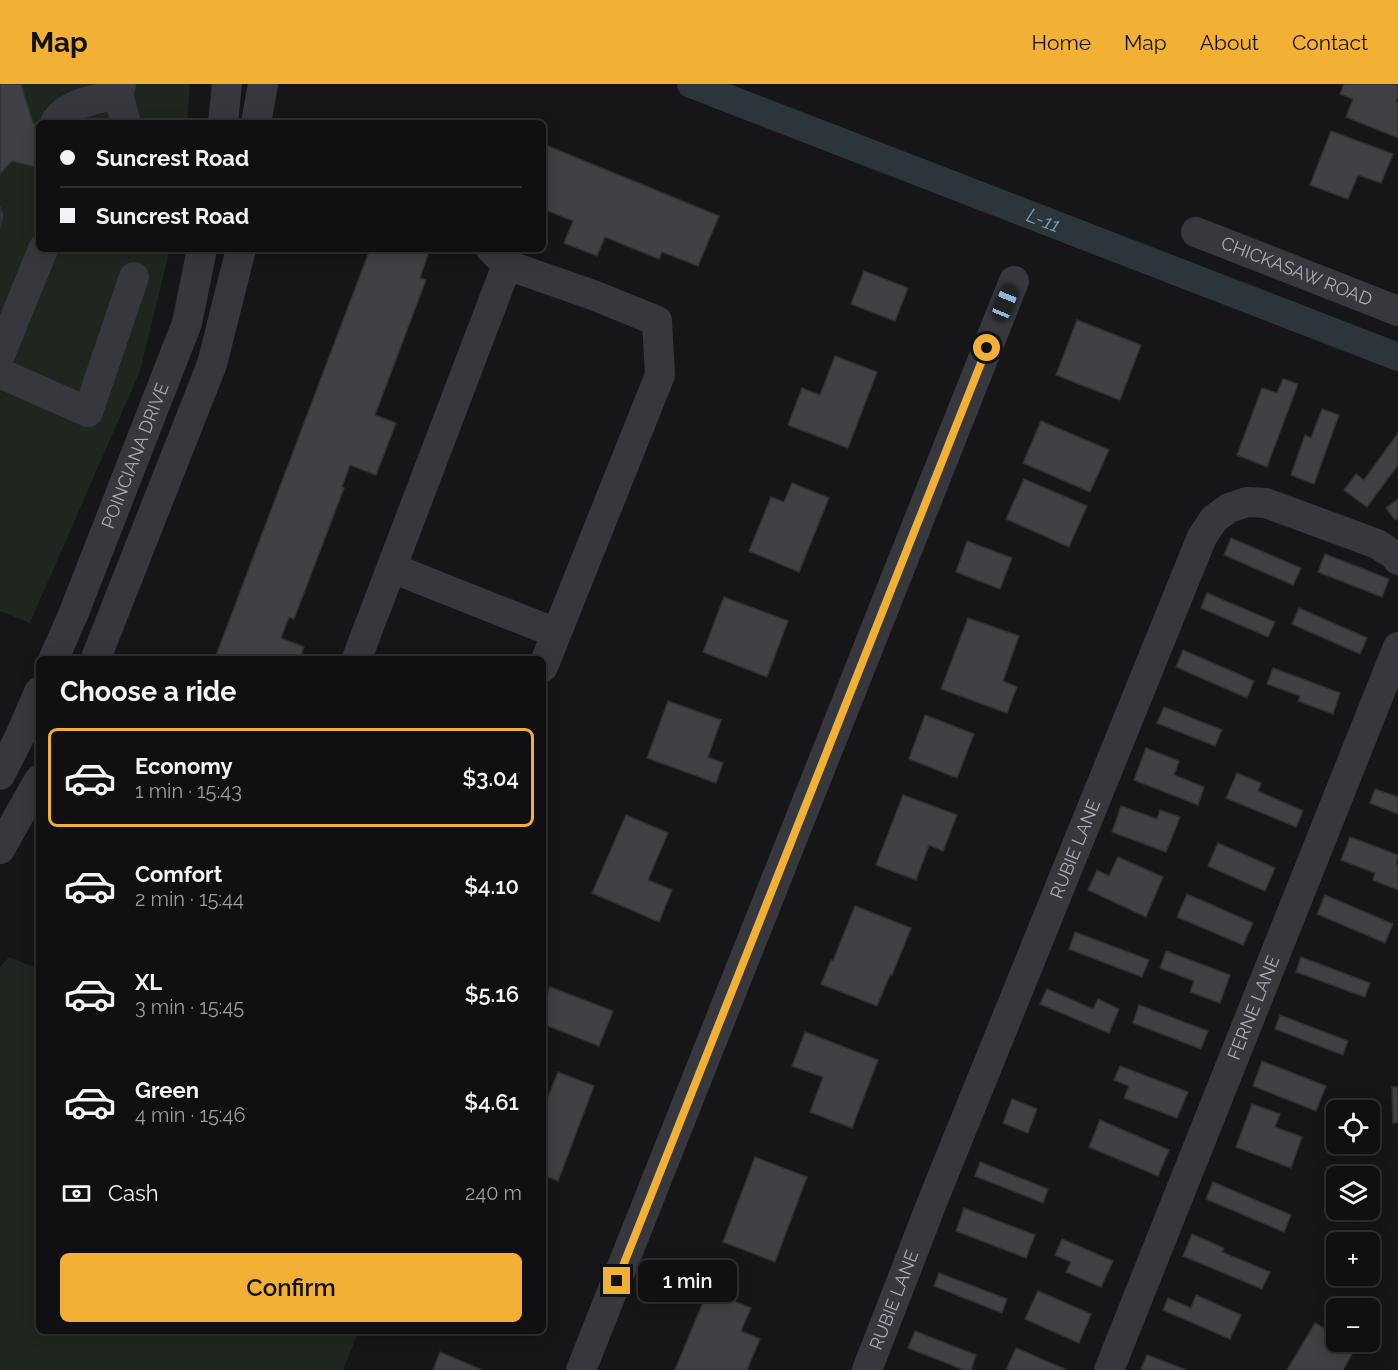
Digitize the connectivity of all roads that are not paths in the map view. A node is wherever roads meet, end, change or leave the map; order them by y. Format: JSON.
{"nodes":[{"id":1,"x":227,"y":84,"type":"edge"},
{"id":2,"x":263,"y":84,"type":"edge"},
{"id":3,"x":119,"y":89,"type":"edge"},
{"id":4,"x":56,"y":120,"type":"edge"},
{"id":5,"x":125,"y":120,"type":"edge"},
{"id":6,"x":223,"y":120,"type":"edge"},
{"id":7,"x":257,"y":120,"type":"edge"},
{"id":8,"x":1196,"y":232,"type":"dead end"},
{"id":9,"x":42,"y":252,"type":"edge"},
{"id":10,"x":201,"y":252,"type":"edge"},
{"id":11,"x":240,"y":252,"type":"edge"},
{"id":12,"x":499,"y":257,"type":"edge"},
{"id":13,"x":134,"y":277,"type":"dead end"},
{"id":14,"x":1014,"y":281,"type":"dead end"},
{"id":15,"x":1398,"y":311,"type":"edge"},
{"id":16,"x":0,"y":355,"type":"edge"},
{"id":17,"x":0,"y":373,"type":"edge"},
{"id":18,"x":1398,"y":560,"type":"edge"},
{"id":19,"x":392,"y":568,"type":"junction"},
{"id":20,"x":556,"y":633,"type":"junction"},
{"id":21,"x":1398,"y":647,"type":"edge"},
{"id":22,"x":55,"y":656,"type":"edge"},
{"id":23,"x":97,"y":656,"type":"edge"},
{"id":24,"x":358,"y":656,"type":"edge"},
{"id":25,"x":546,"y":658,"type":"edge"},
{"id":26,"x":36,"y":699,"type":"edge"},
{"id":27,"x":0,"y":775,"type":"edge"},
{"id":28,"x":36,"y":786,"type":"edge"},
{"id":29,"x":19,"y":821,"type":"edge"},
{"id":30,"x":0,"y":849,"type":"edge"},
{"id":31,"x":581,"y":1370,"type":"edge"},
{"id":32,"x":867,"y":1370,"type":"edge"},
{"id":33,"x":1109,"y":1370,"type":"edge"}],
"edges":[{"from":1,"to":6,"type":"street"},
{"from":2,"to":7,"type":"street"},
{"from":3,"to":4,"type":"street"},
{"from":3,"to":5,"type":"street"},
{"from":8,"to":15,"type":"street","name":"CHICKASAW ROAD"},
{"from":9,"to":16,"type":"street"},
{"from":10,"to":22,"type":"street","name":"POINCIANA DRIVE"},
{"from":11,"to":23,"type":"street","name":"POINCIANA DRIVE"},
{"from":12,"to":19,"type":"street"},
{"from":12,"to":20,"type":"street"},
{"from":13,"to":17,"type":"street"},
{"from":14,"to":31,"type":"street"},
{"from":18,"to":32,"type":"street","name":"RUBIE LANE"},
{"from":19,"to":20,"type":"street"},
{"from":19,"to":24,"type":"street"},
{"from":20,"to":25,"type":"street"},
{"from":21,"to":33,"type":"street","name":"FERNE LANE"},
{"from":26,"to":27,"type":"street"},
{"from":28,"to":29,"type":"street"},
{"from":29,"to":30,"type":"street"}]}
